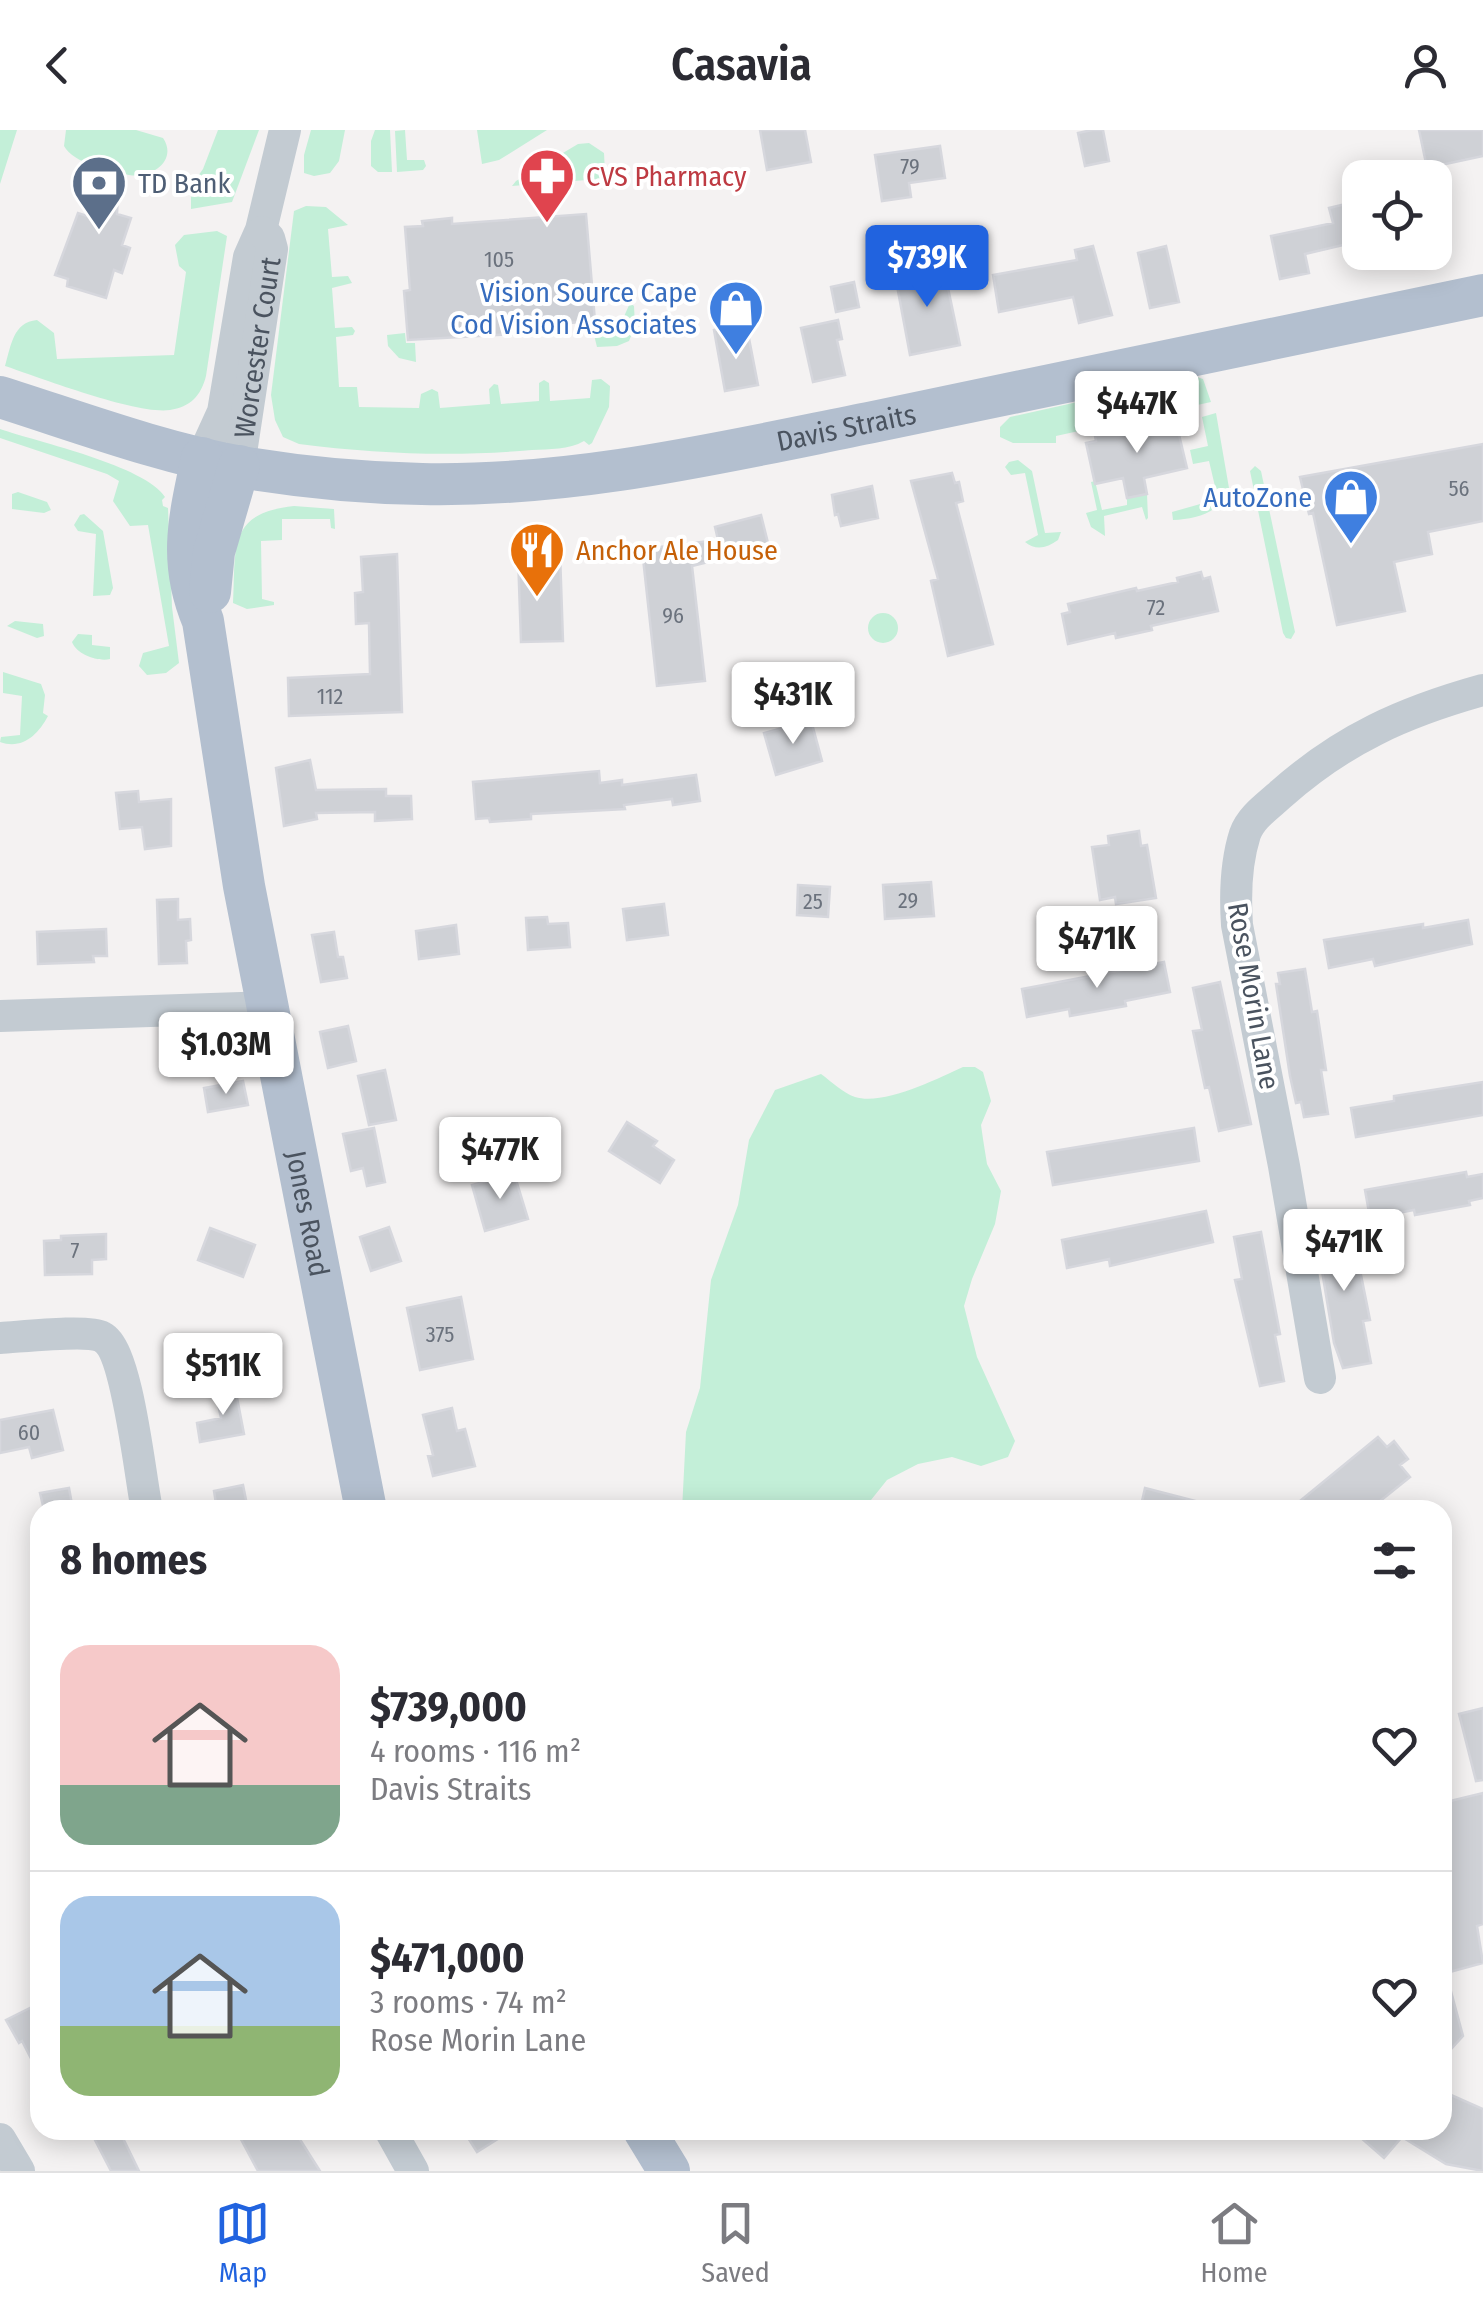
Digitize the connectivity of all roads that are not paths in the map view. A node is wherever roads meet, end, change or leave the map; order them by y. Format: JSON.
{"nodes":[{"id":1,"x":286,"y":130,"type":"edge"},
{"id":2,"x":1483,"y":295,"type":"edge"},
{"id":3,"x":0,"y":397,"type":"edge"},
{"id":4,"x":221,"y":462,"type":"junction"},
{"id":5,"x":1483,"y":690,"type":"edge"},
{"id":6,"x":268,"y":1007,"type":"junction"},
{"id":7,"x":0,"y":1016,"type":"edge"},
{"id":8,"x":0,"y":1338,"type":"edge"},
{"id":9,"x":1320,"y":1378,"type":"dead end"},
{"id":10,"x":145,"y":1500,"type":"edge"},
{"id":11,"x":364,"y":1500,"type":"edge"},
{"id":12,"x":0,"y":2138,"type":"edge"},
{"id":13,"x":396,"y":2140,"type":"edge"},
{"id":14,"x":650,"y":2140,"type":"edge"},
{"id":15,"x":19,"y":2171,"type":"edge"},
{"id":16,"x":413,"y":2171,"type":"edge"},
{"id":17,"x":668,"y":2171,"type":"edge"}],
"edges":[{"from":1,"to":4,"type":"street","name":"Worcester Court"},
{"from":2,"to":4,"type":"main road","name":"Davis Straits"},
{"from":3,"to":4,"type":"main road","name":"Davis Straits"},
{"from":4,"to":6,"type":"main road","name":"Jones Road"},
{"from":5,"to":9,"type":"street","name":"Rose Morin Lane"},
{"from":6,"to":7,"type":"street"},
{"from":6,"to":11,"type":"main road","name":"Jones Road"},
{"from":8,"to":10,"type":"street"},
{"from":12,"to":15,"type":"street"},
{"from":13,"to":16,"type":"street"},
{"from":14,"to":17,"type":"main road"}]}
